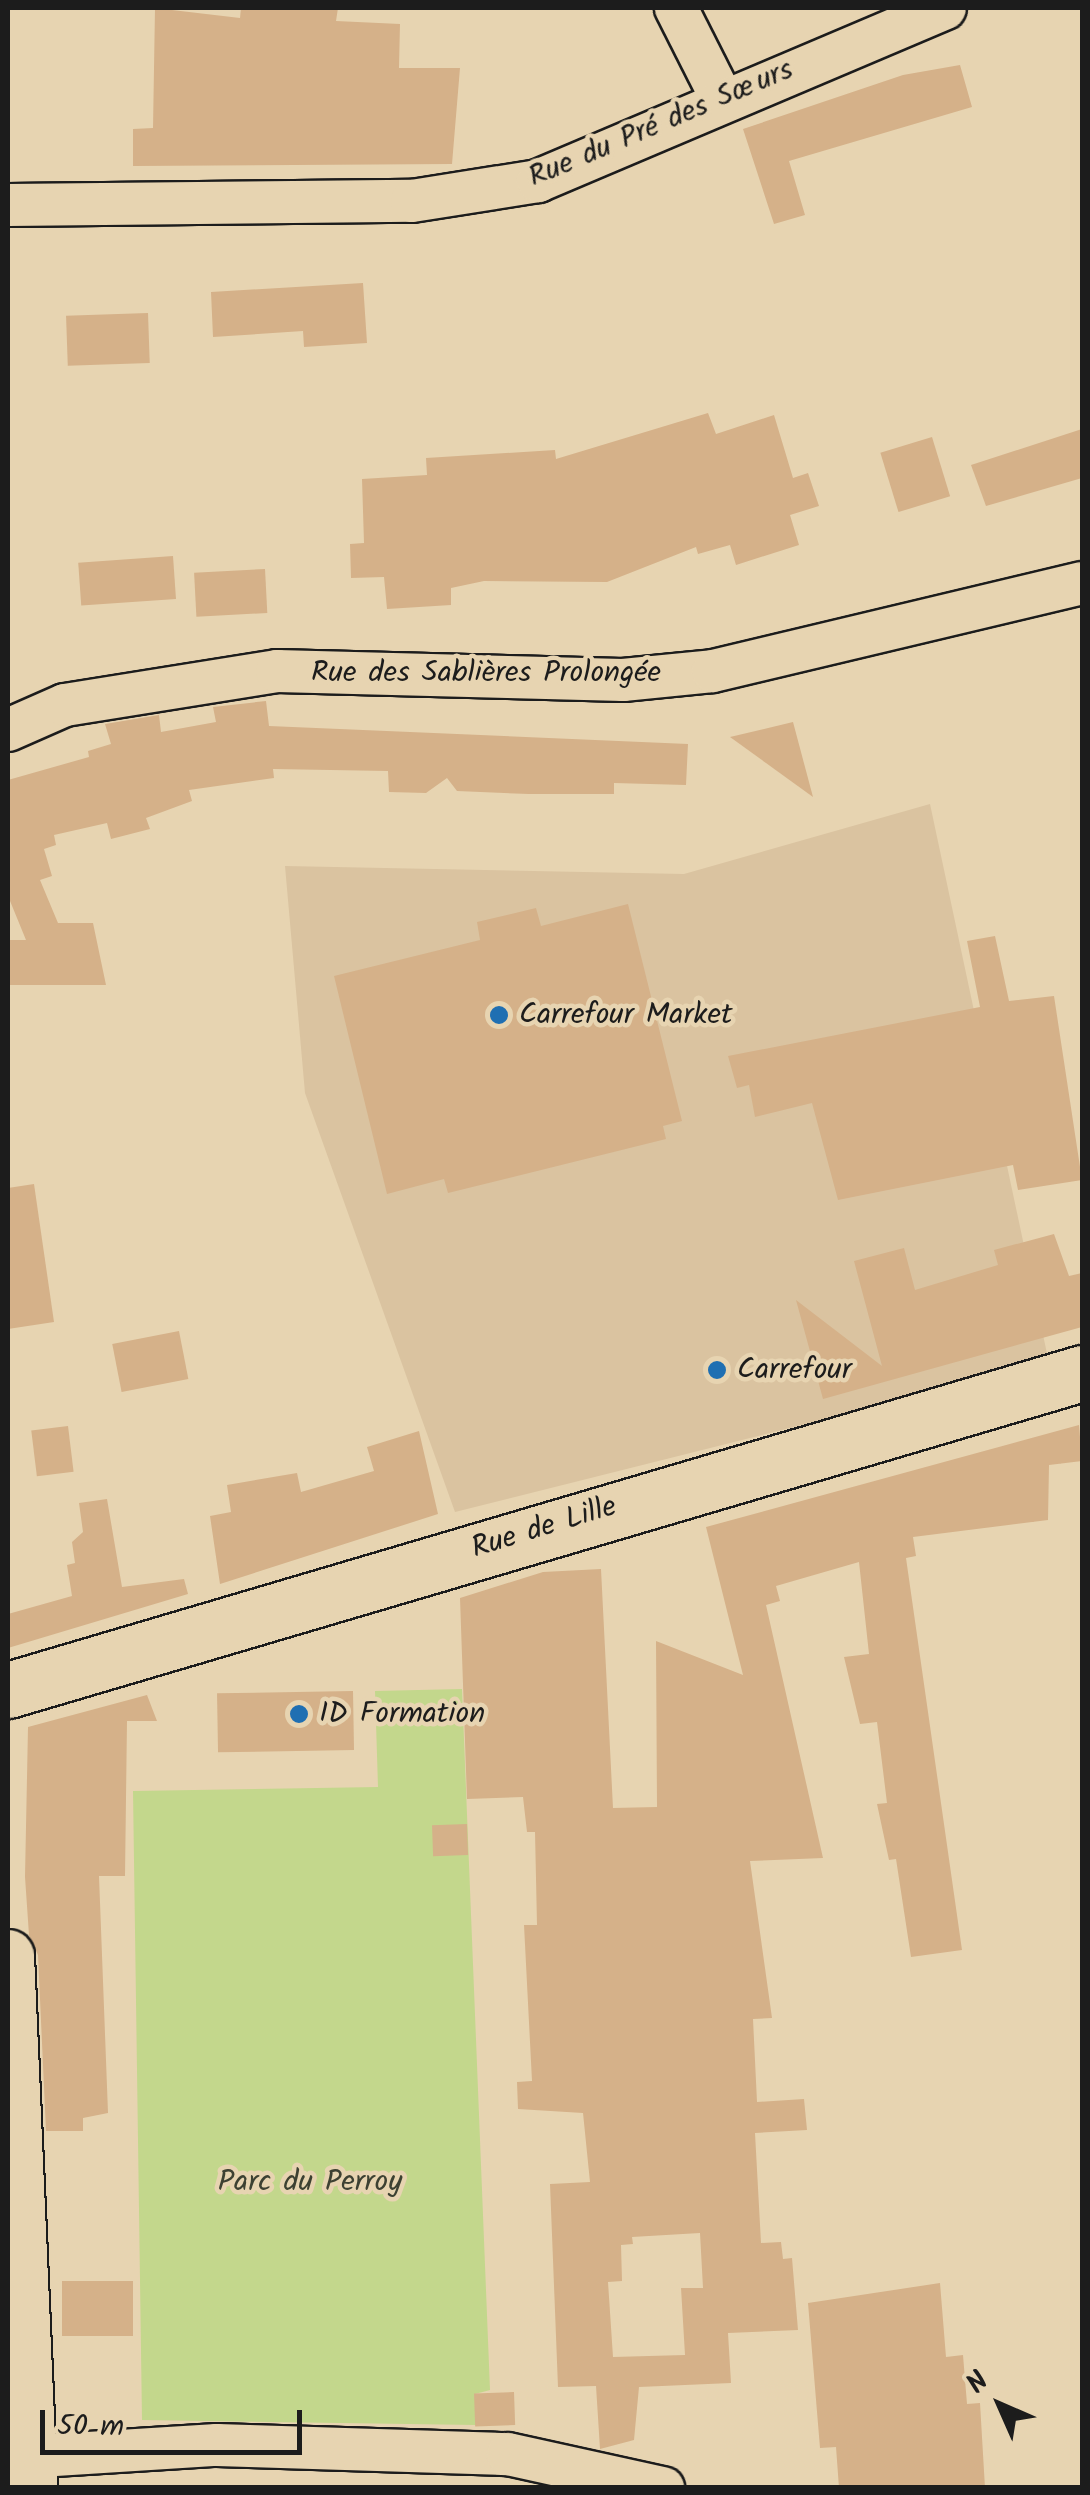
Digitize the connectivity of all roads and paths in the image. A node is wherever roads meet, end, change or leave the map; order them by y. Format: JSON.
{"nodes":[{"id":1,"x":676,"y":8,"type":"edge"},
{"id":2,"x":944,"y":8,"type":"edge"},
{"id":3,"x":722,"y":99,"type":"junction"},
{"id":4,"x":8,"y":205,"type":"edge"},
{"id":5,"x":1082,"y":583,"type":"edge"},
{"id":6,"x":8,"y":730,"type":"edge"},
{"id":7,"x":1082,"y":1372,"type":"edge"},
{"id":8,"x":8,"y":1690,"type":"edge"},
{"id":9,"x":8,"y":1956,"type":"edge"},
{"id":10,"x":21,"y":2467,"type":"edge"},
{"id":11,"x":664,"y":2488,"type":"edge"}],
"edges":[{"from":1,"to":3,"type":"street"},
{"from":2,"to":3,"type":"street","name":"Rue du Pré des Sœurs"},
{"from":3,"to":4,"type":"street","name":"Rue du Pré des Sœurs"},
{"from":5,"to":6,"type":"street","name":"Rue des Sablières Prolongée"},
{"from":7,"to":8,"type":"main road","name":"Rue de Lille"},
{"from":9,"to":10,"type":"street"},
{"from":10,"to":11,"type":"street"}]}
